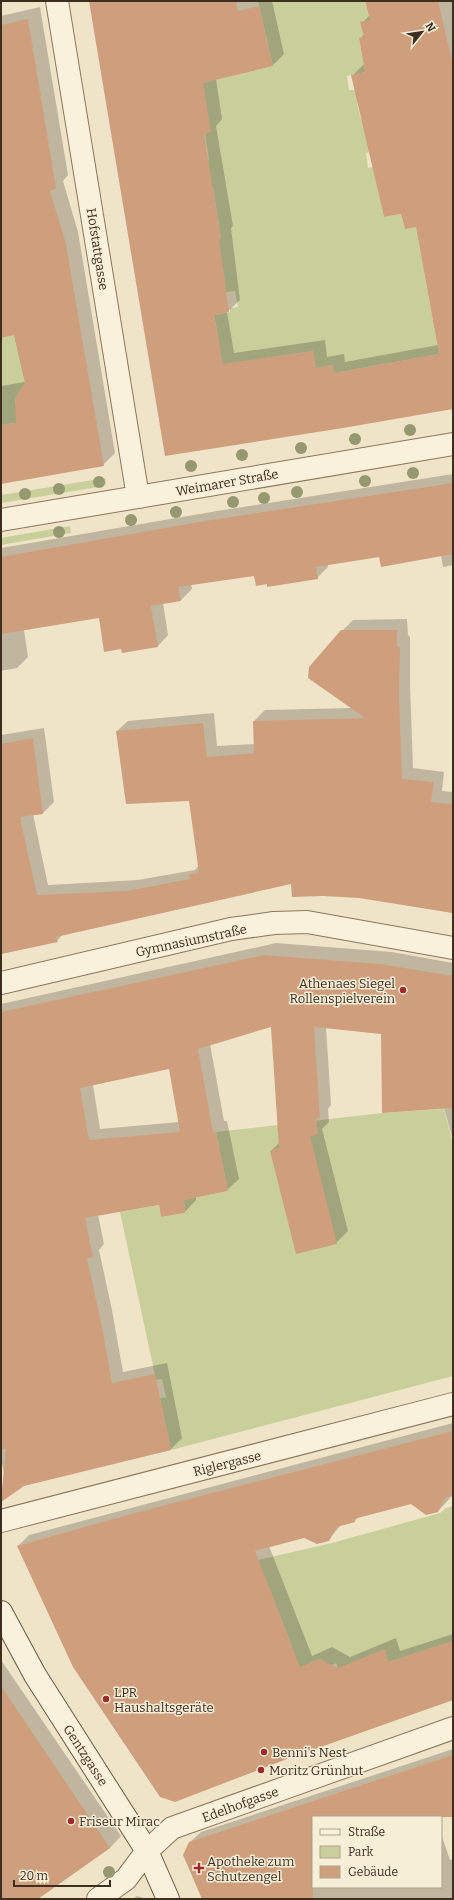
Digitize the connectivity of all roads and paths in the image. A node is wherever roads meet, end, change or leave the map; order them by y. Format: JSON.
{"nodes":[{"id":1,"x":57,"y":1,"type":"edge"},
{"id":2,"x":453,"y":444,"type":"edge"},
{"id":3,"x":138,"y":497,"type":"junction"},
{"id":4,"x":1,"y":520,"type":"edge"},
{"id":5,"x":453,"y":948,"type":"edge"},
{"id":6,"x":1,"y":983,"type":"edge"},
{"id":7,"x":453,"y":1404,"type":"edge"},
{"id":8,"x":1,"y":1521,"type":"edge"},
{"id":9,"x":1,"y":1612,"type":"edge"},
{"id":10,"x":453,"y":1728,"type":"edge"},
{"id":11,"x":147,"y":1851,"type":"junction"},
{"id":12,"x":98,"y":1899,"type":"edge"},
{"id":13,"x":168,"y":1899,"type":"edge"}],
"edges":[{"from":1,"to":3,"type":"street","name":"Hofstattgasse"},
{"from":2,"to":3,"type":"street","name":"Weimarer Straße"},
{"from":3,"to":4,"type":"street","name":"Weimarer Straße"},
{"from":5,"to":6,"type":"street","name":"Gymnasiumstraße"},
{"from":7,"to":8,"type":"street","name":"Riglergasse"},
{"from":9,"to":11,"type":"street","name":"Gentzgasse"},
{"from":10,"to":11,"type":"street","name":"Edelhofgasse"},
{"from":11,"to":12,"type":"street","name":"Edelhofgasse"},
{"from":11,"to":13,"type":"street","name":"Gentzgasse"}]}
